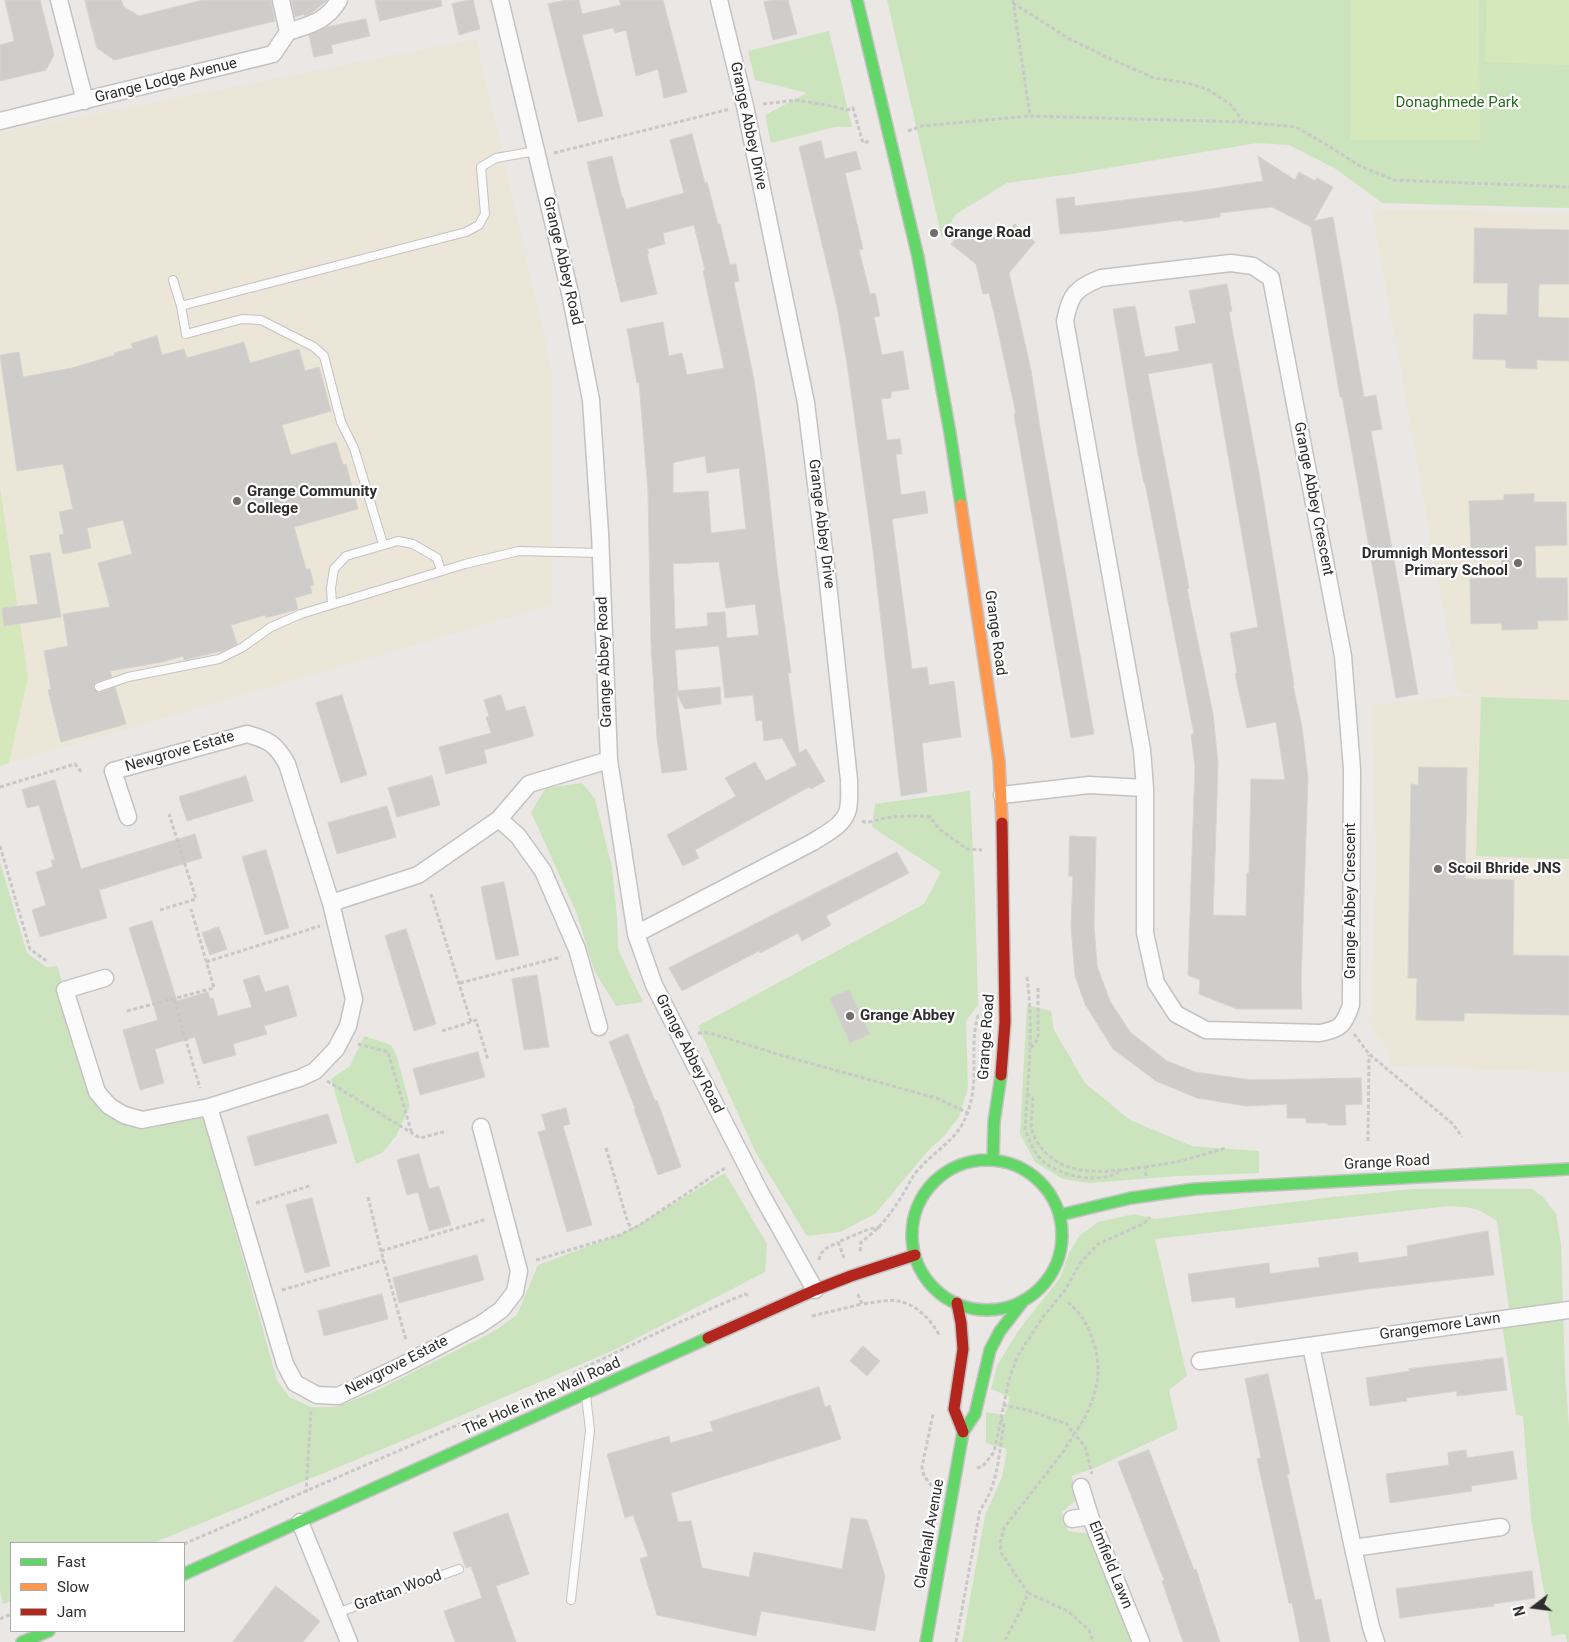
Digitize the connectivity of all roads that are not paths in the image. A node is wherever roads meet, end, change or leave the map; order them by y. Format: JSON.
{"nodes":[{"id":1,"x":59,"y":0,"type":"edge"},
{"id":2,"x":281,"y":0,"type":"edge"},
{"id":3,"x":339,"y":0,"type":"edge"},
{"id":4,"x":500,"y":0,"type":"edge"},
{"id":5,"x":720,"y":0,"type":"edge"},
{"id":6,"x":857,"y":0,"type":"edge"},
{"id":7,"x":288,"y":32,"type":"junction"},
{"id":8,"x":85,"y":101,"type":"junction"},
{"id":9,"x":0,"y":121,"type":"edge"},
{"id":10,"x":537,"y":154,"type":"junction"},
{"id":11,"x":173,"y":280,"type":"dead end"},
{"id":12,"x":181,"y":306,"type":"junction"},
{"id":13,"x":383,"y":544,"type":"junction"},
{"id":14,"x":601,"y":552,"type":"junction"},
{"id":15,"x":441,"y":571,"type":"junction"},
{"id":16,"x":332,"y":604,"type":"junction"},
{"id":17,"x":99,"y":686,"type":"dead end"},
{"id":18,"x":609,"y":760,"type":"junction"},
{"id":19,"x":1144,"y":788,"type":"junction"},
{"id":20,"x":1002,"y":795,"type":"junction"},
{"id":21,"x":128,"y":817,"type":"dead end"},
{"id":22,"x":500,"y":819,"type":"junction"},
{"id":23,"x":332,"y":903,"type":"junction"},
{"id":24,"x":636,"y":934,"type":"junction"},
{"id":25,"x":105,"y":978,"type":"dead end"},
{"id":26,"x":599,"y":1027,"type":"dead end"},
{"id":27,"x":209,"y":1107,"type":"junction"},
{"id":28,"x":481,"y":1127,"type":"dead end"},
{"id":29,"x":993,"y":1160,"type":"junction"},
{"id":30,"x":1569,"y":1169,"type":"edge"},
{"id":31,"x":1060,"y":1215,"type":"junction"},
{"id":32,"x":915,"y":1255,"type":"junction"},
{"id":33,"x":815,"y":1290,"type":"junction"},
{"id":34,"x":1025,"y":1299,"type":"junction"},
{"id":35,"x":957,"y":1303,"type":"junction"},
{"id":36,"x":1569,"y":1310,"type":"edge"},
{"id":37,"x":1311,"y":1346,"type":"junction"},
{"id":38,"x":1200,"y":1361,"type":"dead end"},
{"id":39,"x":585,"y":1394,"type":"junction"},
{"id":40,"x":963,"y":1432,"type":"junction"},
{"id":41,"x":1082,"y":1488,"type":"road end"},
{"id":42,"x":1090,"y":1516,"type":"junction"},
{"id":43,"x":1072,"y":1519,"type":"dead end"},
{"id":44,"x":300,"y":1522,"type":"junction"},
{"id":45,"x":1501,"y":1527,"type":"dead end"},
{"id":46,"x":1353,"y":1548,"type":"junction"},
{"id":47,"x":459,"y":1569,"type":"dead end"},
{"id":48,"x":185,"y":1574,"type":"edge"},
{"id":49,"x":571,"y":1600,"type":"dead end"},
{"id":50,"x":337,"y":1613,"type":"junction"},
{"id":51,"x":47,"y":1632,"type":"edge"},
{"id":52,"x":22,"y":1642,"type":"edge"},
{"id":53,"x":349,"y":1642,"type":"edge"},
{"id":54,"x":926,"y":1642,"type":"edge"},
{"id":55,"x":1141,"y":1642,"type":"edge"},
{"id":56,"x":1376,"y":1642,"type":"edge"}],
"edges":[{"from":1,"to":8,"type":"street"},
{"from":2,"to":7,"type":"street"},
{"from":3,"to":7,"type":"street"},
{"from":4,"to":10,"type":"street","name":"Grange Abbey Road"},
{"from":5,"to":24,"type":"street","name":"Grange Abbey Drive"},
{"from":6,"to":20,"type":"main road","name":"Grange Road"},
{"from":7,"to":8,"type":"street","name":"Grange Lodge Avenue"},
{"from":8,"to":9,"type":"street","name":"Grange Lodge Avenue"},
{"from":10,"to":12,"type":"lane"},
{"from":10,"to":14,"type":"street","name":"Grange Abbey Road"},
{"from":11,"to":12,"type":"lane"},
{"from":12,"to":13,"type":"lane"},
{"from":13,"to":15,"type":"lane"},
{"from":13,"to":16,"type":"lane"},
{"from":14,"to":15,"type":"lane"},
{"from":14,"to":18,"type":"street","name":"Grange Abbey Road"},
{"from":15,"to":16,"type":"lane"},
{"from":16,"to":17,"type":"lane"},
{"from":18,"to":22,"type":"street"},
{"from":18,"to":24,"type":"street","name":"Grange Abbey Road"},
{"from":19,"to":19,"type":"street","name":"Grange Abbey Crescent"},
{"from":19,"to":20,"type":"street"},
{"from":20,"to":29,"type":"main road","name":"Grange Road"},
{"from":21,"to":23,"type":"street","name":"Newgrove Estate"},
{"from":22,"to":23,"type":"street"},
{"from":22,"to":26,"type":"street"},
{"from":23,"to":27,"type":"street","name":"Newgrove Estate"},
{"from":24,"to":33,"type":"street","name":"Grange Abbey Road"},
{"from":25,"to":27,"type":"street","name":"Newgrove Estate"},
{"from":27,"to":28,"type":"street","name":"Newgrove Estate"},
{"from":29,"to":31,"type":"main road"},
{"from":29,"to":32,"type":"main road"},
{"from":30,"to":31,"type":"main road","name":"Grange Road"},
{"from":31,"to":34,"type":"main road"},
{"from":32,"to":33,"type":"main road","name":"The Hole in the Wall Road"},
{"from":32,"to":35,"type":"main road"},
{"from":33,"to":39,"type":"main road","name":"The Hole in the Wall Road"},
{"from":34,"to":35,"type":"main road"},
{"from":34,"to":40,"type":"main road","name":"Clarehall Avenue"},
{"from":35,"to":40,"type":"main road","name":"Clarehall Avenue"},
{"from":36,"to":37,"type":"street","name":"Grangemore Lawn"},
{"from":37,"to":38,"type":"street","name":"Grangemore Lawn"},
{"from":37,"to":46,"type":"street"},
{"from":39,"to":44,"type":"main road","name":"The Hole in the Wall Road"},
{"from":39,"to":49,"type":"lane"},
{"from":40,"to":54,"type":"main road","name":"Clarehall Avenue"},
{"from":41,"to":42,"type":"street","name":"Elmfield Lawn"},
{"from":42,"to":43,"type":"street"},
{"from":42,"to":55,"type":"street","name":"Elmfield Lawn"},
{"from":44,"to":48,"type":"main road","name":"The Hole in the Wall Road"},
{"from":44,"to":50,"type":"street","name":"Grattan Wood"},
{"from":45,"to":46,"type":"street"},
{"from":46,"to":56,"type":"street"},
{"from":47,"to":50,"type":"lane","name":"Grattan Wood"},
{"from":50,"to":53,"type":"street","name":"Grattan Wood"},
{"from":51,"to":52,"type":"main road"}]}
